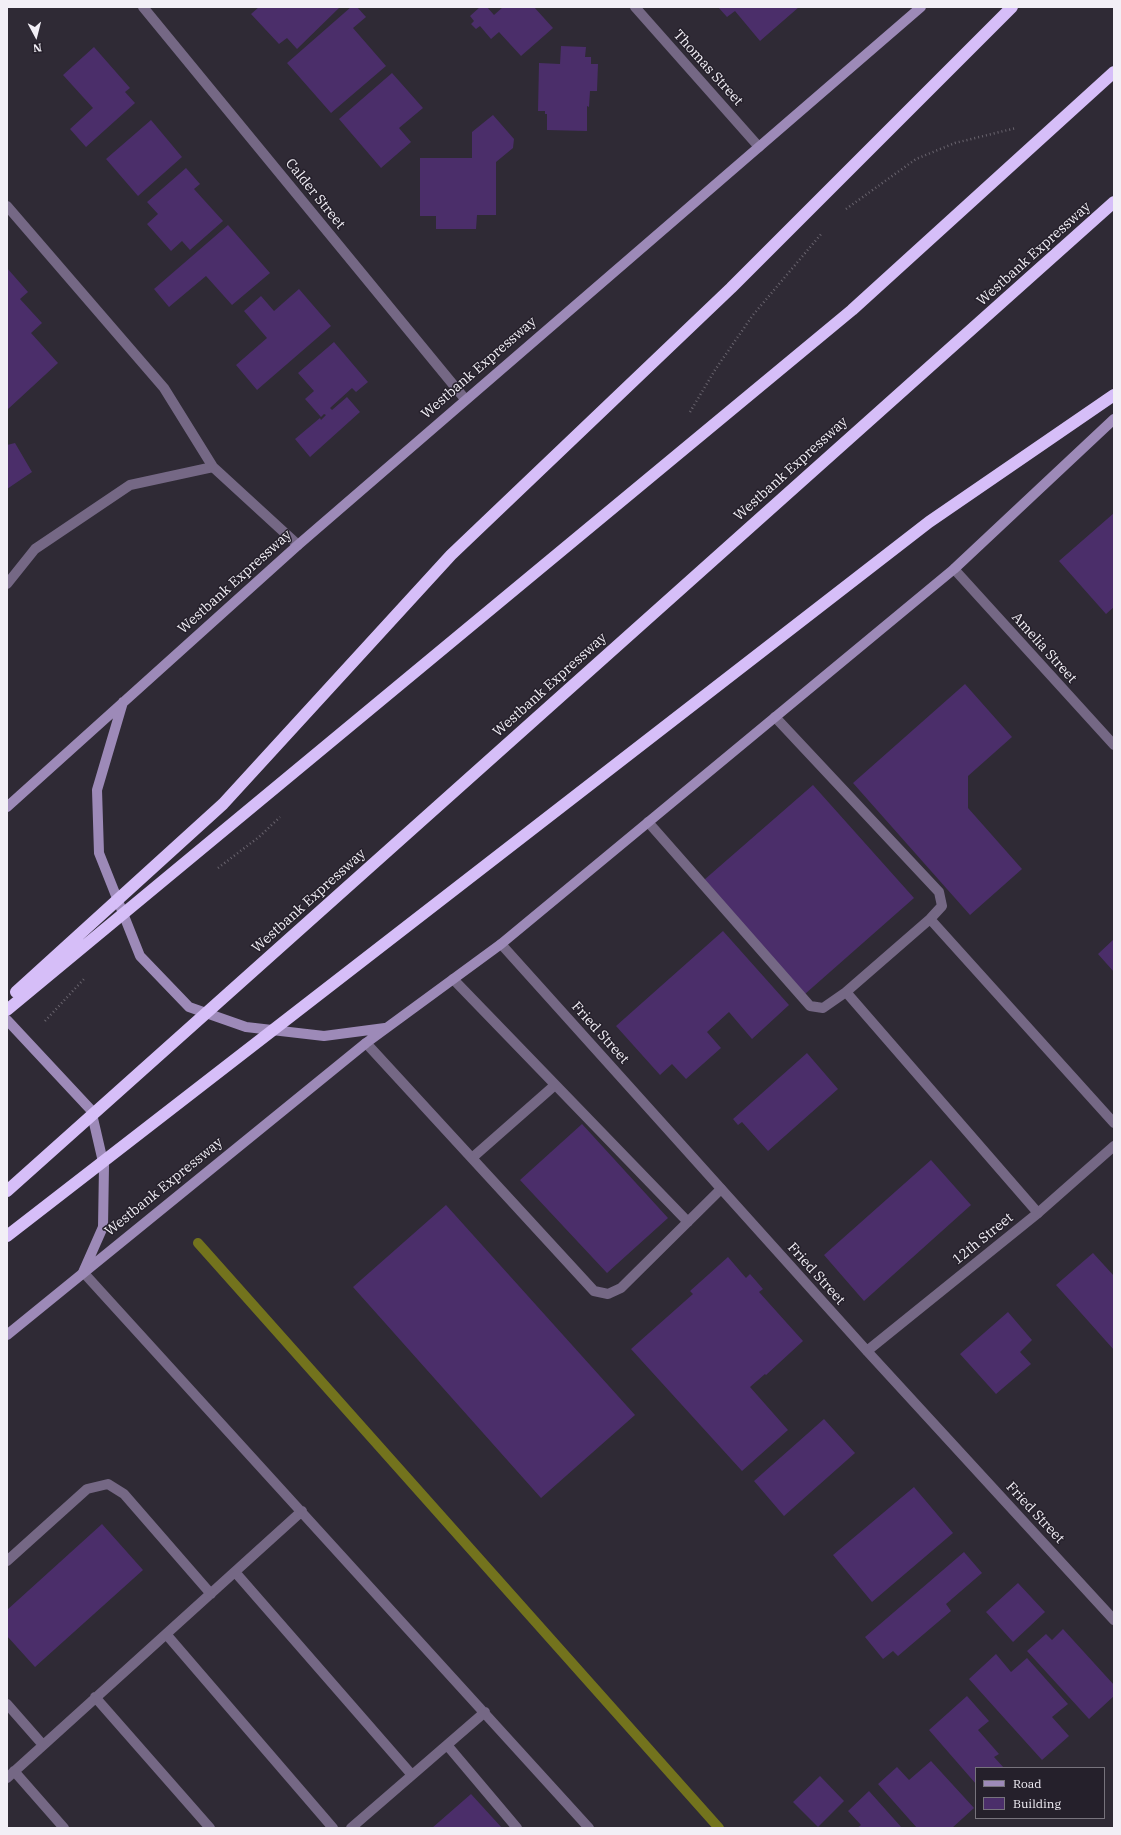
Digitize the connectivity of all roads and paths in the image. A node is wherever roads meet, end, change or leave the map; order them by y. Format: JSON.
{"nodes":[{"id":1,"x":144,"y":7,"type":"edge"},
{"id":2,"x":635,"y":7,"type":"edge"},
{"id":3,"x":921,"y":7,"type":"edge"},
{"id":4,"x":1012,"y":7,"type":"edge"},
{"id":5,"x":1114,"y":72,"type":"edge"},
{"id":6,"x":759,"y":147,"type":"junction"},
{"id":7,"x":1114,"y":202,"type":"edge"},
{"id":8,"x":7,"y":206,"type":"edge"},
{"id":9,"x":1114,"y":396,"type":"edge"},
{"id":10,"x":465,"y":399,"type":"junction"},
{"id":11,"x":1114,"y":418,"type":"edge"},
{"id":12,"x":213,"y":467,"type":"junction"},
{"id":13,"x":298,"y":545,"type":"junction"},
{"id":14,"x":954,"y":569,"type":"junction"},
{"id":15,"x":7,"y":584,"type":"edge"},
{"id":16,"x":123,"y":702,"type":"junction"},
{"id":17,"x":775,"y":717,"type":"junction"},
{"id":18,"x":1114,"y":745,"type":"edge"},
{"id":19,"x":7,"y":806,"type":"edge"},
{"id":20,"x":648,"y":822,"type":"junction"},
{"id":21,"x":930,"y":920,"type":"junction"},
{"id":22,"x":501,"y":944,"type":"junction"},
{"id":23,"x":85,"y":978,"type":"dead end"},
{"id":24,"x":453,"y":979,"type":"junction"},
{"id":25,"x":846,"y":992,"type":"junction"},
{"id":26,"x":7,"y":1000,"type":"edge"},
{"id":27,"x":7,"y":1010,"type":"edge"},
{"id":28,"x":7,"y":1020,"type":"edge"},
{"id":29,"x":45,"y":1021,"type":"dead end"},
{"id":30,"x":386,"y":1027,"type":"junction"},
{"id":31,"x":366,"y":1043,"type":"junction"},
{"id":32,"x":555,"y":1085,"type":"junction"},
{"id":33,"x":1114,"y":1123,"type":"edge"},
{"id":34,"x":1114,"y":1146,"type":"edge"},
{"id":35,"x":472,"y":1158,"type":"junction"},
{"id":36,"x":721,"y":1189,"type":"junction"},
{"id":37,"x":7,"y":1192,"type":"edge"},
{"id":38,"x":1038,"y":1213,"type":"junction"},
{"id":39,"x":688,"y":1222,"type":"junction"},
{"id":40,"x":7,"y":1236,"type":"edge"},
{"id":41,"x":83,"y":1272,"type":"junction"},
{"id":42,"x":7,"y":1335,"type":"edge"},
{"id":43,"x":867,"y":1351,"type":"junction"},
{"id":44,"x":302,"y":1511,"type":"junction"},
{"id":45,"x":7,"y":1561,"type":"edge"},
{"id":46,"x":236,"y":1572,"type":"junction"},
{"id":47,"x":211,"y":1594,"type":"junction"},
{"id":48,"x":1114,"y":1620,"type":"edge"},
{"id":49,"x":166,"y":1634,"type":"junction"},
{"id":50,"x":96,"y":1698,"type":"junction"},
{"id":51,"x":7,"y":1704,"type":"edge"},
{"id":52,"x":485,"y":1712,"type":"junction"},
{"id":53,"x":43,"y":1744,"type":"junction"},
{"id":54,"x":447,"y":1745,"type":"junction"},
{"id":55,"x":11,"y":1774,"type":"edge"},
{"id":56,"x":412,"y":1774,"type":"junction"},
{"id":57,"x":64,"y":1828,"type":"edge"},
{"id":58,"x":210,"y":1828,"type":"edge"},
{"id":59,"x":333,"y":1828,"type":"edge"},
{"id":60,"x":351,"y":1828,"type":"edge"},
{"id":61,"x":517,"y":1828,"type":"edge"},
{"id":62,"x":589,"y":1828,"type":"edge"}],
"edges":[{"from":1,"to":10,"type":"street","name":"Calder Street"},
{"from":2,"to":6,"type":"street","name":"Thomas Street"},
{"from":3,"to":6,"type":"main road","name":"Westbank Expressway"},
{"from":4,"to":26,"type":"highway"},
{"from":5,"to":27,"type":"highway"},
{"from":6,"to":10,"type":"main road","name":"Westbank Expressway"},
{"from":7,"to":37,"type":"highway","name":"Westbank Expressway"},
{"from":8,"to":12,"type":"street"},
{"from":9,"to":40,"type":"highway"},
{"from":10,"to":13,"type":"main road","name":"Westbank Expressway"},
{"from":11,"to":14,"type":"main road","name":"Westbank Expressway"},
{"from":12,"to":13,"type":"street"},
{"from":12,"to":15,"type":"street"},
{"from":13,"to":16,"type":"main road","name":"Westbank Expressway"},
{"from":14,"to":17,"type":"main road","name":"Westbank Expressway"},
{"from":14,"to":18,"type":"street","name":"Amelia Street"},
{"from":16,"to":19,"type":"main road","name":"Westbank Expressway"},
{"from":16,"to":30,"type":"main road"},
{"from":17,"to":20,"type":"main road","name":"Westbank Expressway"},
{"from":17,"to":21,"type":"street"},
{"from":20,"to":22,"type":"main road","name":"Westbank Expressway"},
{"from":20,"to":25,"type":"street"},
{"from":21,"to":25,"type":"street"},
{"from":21,"to":33,"type":"street"},
{"from":22,"to":24,"type":"main road","name":"Westbank Expressway"},
{"from":22,"to":36,"type":"street","name":"Fried Street"},
{"from":23,"to":29,"type":"path"},
{"from":24,"to":30,"type":"main road","name":"Westbank Expressway"},
{"from":24,"to":32,"type":"street"},
{"from":25,"to":38,"type":"street"},
{"from":28,"to":41,"type":"main road"},
{"from":30,"to":31,"type":"main road","name":"Westbank Expressway"},
{"from":31,"to":35,"type":"street"},
{"from":31,"to":41,"type":"main road","name":"Westbank Expressway"},
{"from":32,"to":35,"type":"street"},
{"from":32,"to":39,"type":"street"},
{"from":34,"to":38,"type":"street","name":"12th Street"},
{"from":35,"to":39,"type":"street"},
{"from":36,"to":39,"type":"street"},
{"from":36,"to":43,"type":"street","name":"Fried Street"},
{"from":38,"to":43,"type":"street","name":"12th Street"},
{"from":41,"to":42,"type":"main road","name":"Westbank Expressway"},
{"from":41,"to":44,"type":"street"},
{"from":43,"to":48,"type":"street","name":"Fried Street"},
{"from":44,"to":46,"type":"street"},
{"from":44,"to":52,"type":"street"},
{"from":45,"to":47,"type":"street"},
{"from":46,"to":47,"type":"street"},
{"from":46,"to":56,"type":"street"},
{"from":47,"to":49,"type":"street"},
{"from":49,"to":50,"type":"street"},
{"from":49,"to":59,"type":"street"},
{"from":50,"to":53,"type":"street"},
{"from":50,"to":58,"type":"street"},
{"from":51,"to":53,"type":"street"},
{"from":52,"to":54,"type":"street"},
{"from":52,"to":62,"type":"street"},
{"from":53,"to":55,"type":"street"},
{"from":54,"to":56,"type":"street"},
{"from":54,"to":61,"type":"street"},
{"from":55,"to":57,"type":"street"},
{"from":56,"to":60,"type":"street"}]}
